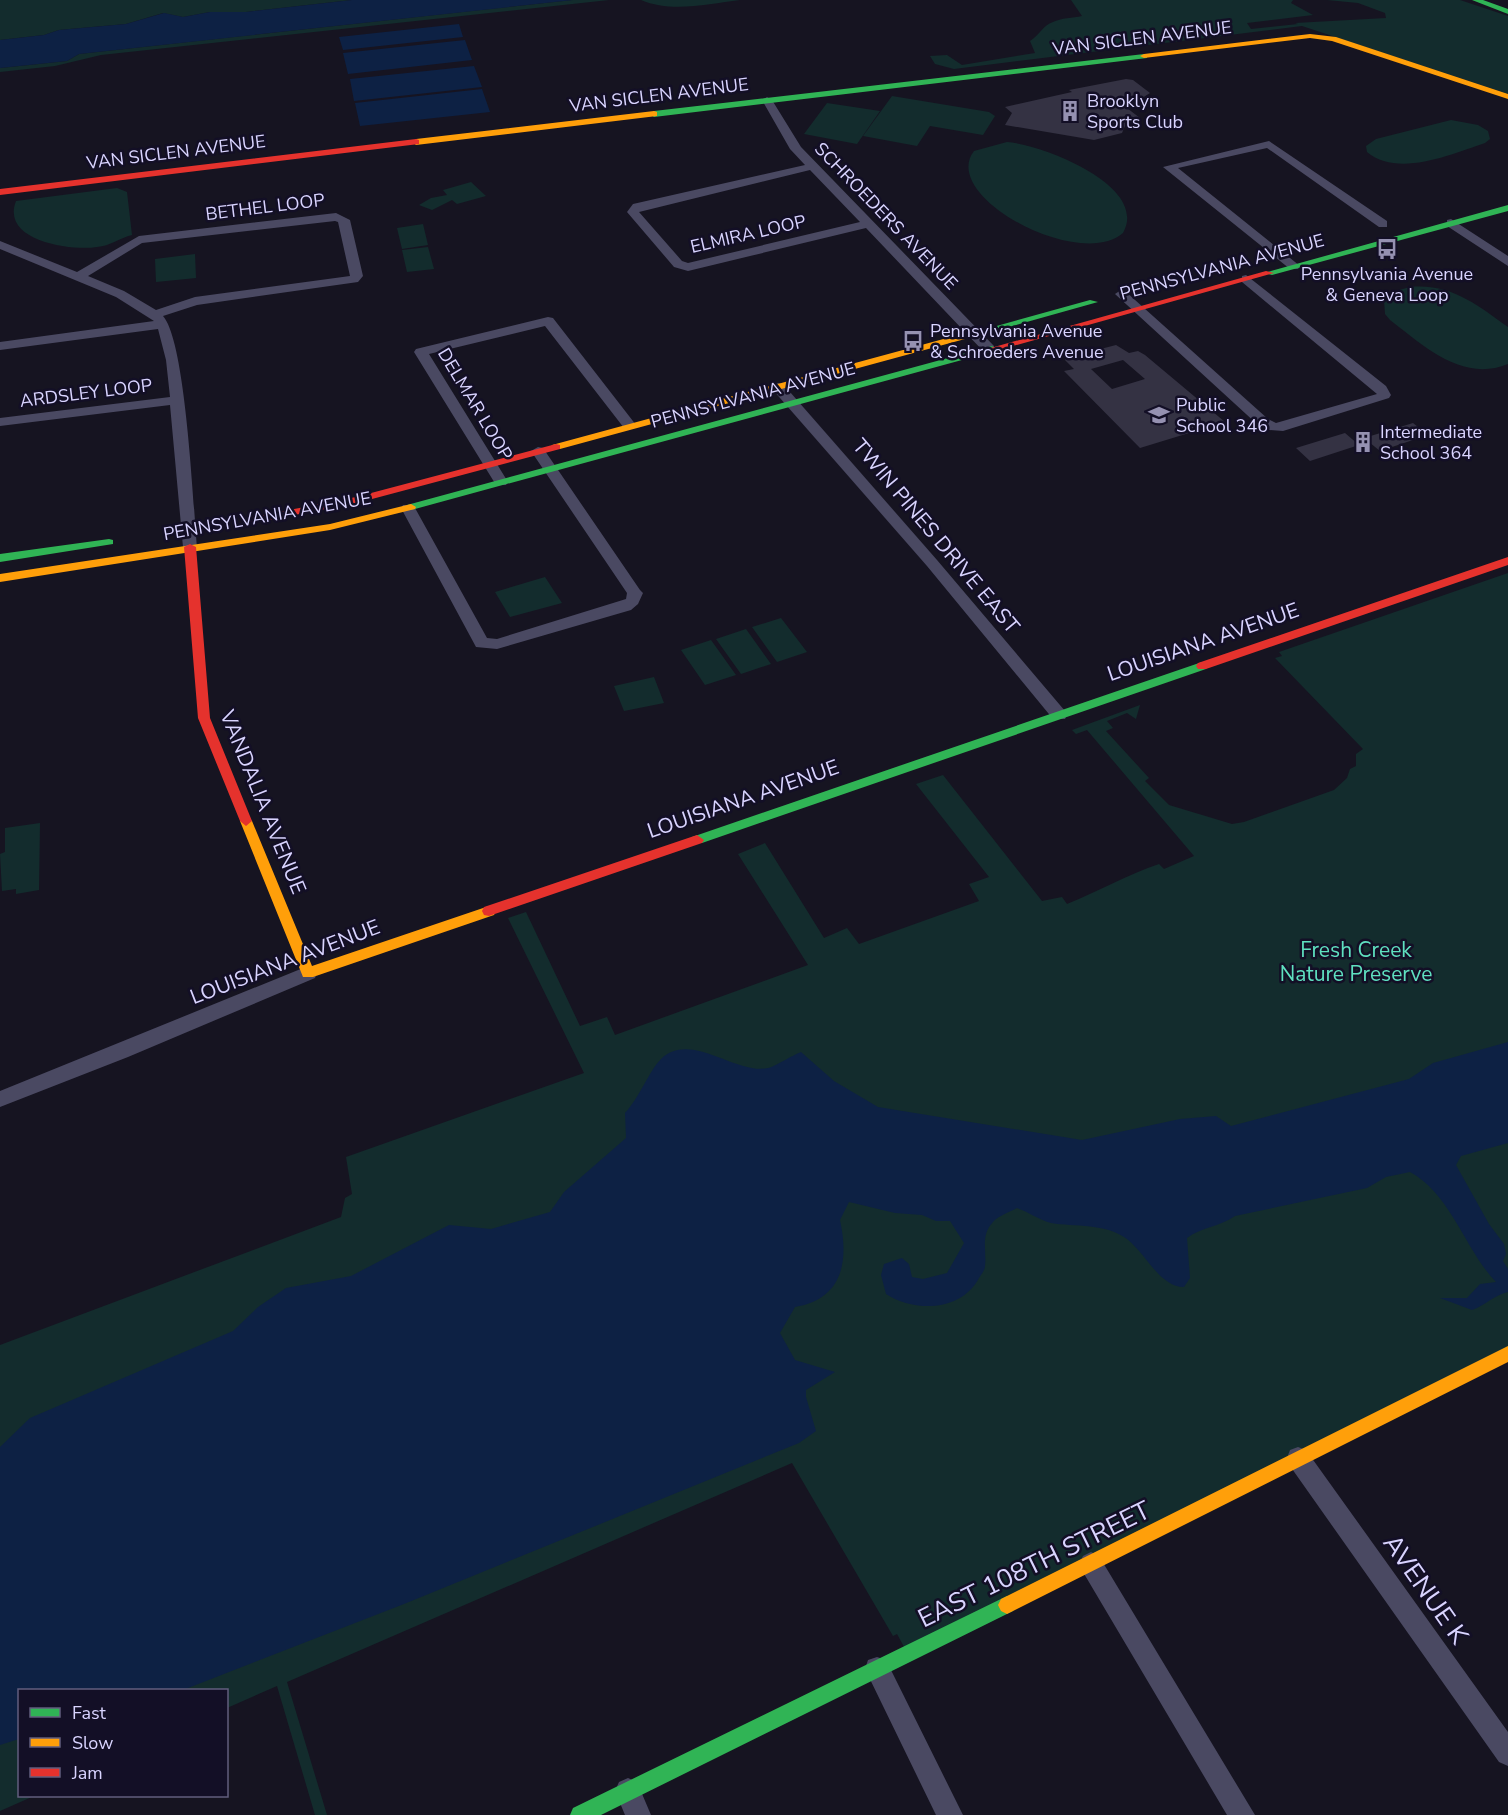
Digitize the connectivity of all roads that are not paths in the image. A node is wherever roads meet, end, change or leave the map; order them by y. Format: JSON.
{"nodes":[{"id":1,"x":1476,"y":0,"type":"edge"},
{"id":2,"x":1482,"y":0,"type":"edge"},
{"id":3,"x":1508,"y":10,"type":"edge"},
{"id":4,"x":1508,"y":97,"type":"edge"},
{"id":5,"x":767,"y":100,"type":"junction"},
{"id":6,"x":813,"y":166,"type":"junction"},
{"id":7,"x":0,"y":192,"type":"edge"},
{"id":8,"x":1508,"y":208,"type":"edge"},
{"id":9,"x":1388,"y":223,"type":"joint"},
{"id":10,"x":1451,"y":223,"type":"junction"},
{"id":11,"x":868,"y":224,"type":"junction"},
{"id":12,"x":1361,"y":230,"type":"dead end"},
{"id":13,"x":0,"y":245,"type":"edge"},
{"id":14,"x":1299,"y":247,"type":"dead end"},
{"id":15,"x":1277,"y":253,"type":"junction"},
{"id":16,"x":1255,"y":258,"type":"dead end"},
{"id":17,"x":1508,"y":262,"type":"edge"},
{"id":18,"x":1294,"y":266,"type":"junction"},
{"id":19,"x":78,"y":277,"type":"junction"},
{"id":20,"x":1246,"y":279,"type":"junction"},
{"id":21,"x":1139,"y":290,"type":"dead end"},
{"id":22,"x":1121,"y":294,"type":"junction"},
{"id":23,"x":1137,"y":309,"type":"junction"},
{"id":24,"x":159,"y":319,"type":"junction"},
{"id":25,"x":972,"y":333,"type":"junction"},
{"id":26,"x":0,"y":346,"type":"edge"},
{"id":27,"x":989,"y":349,"type":"junction"},
{"id":28,"x":778,"y":387,"type":"junction"},
{"id":29,"x":177,"y":400,"type":"junction"},
{"id":30,"x":794,"y":402,"type":"junction"},
{"id":31,"x":0,"y":422,"type":"edge"},
{"id":32,"x":629,"y":425,"type":"junction"},
{"id":33,"x":538,"y":451,"type":"junction"},
{"id":34,"x":491,"y":464,"type":"junction"},
{"id":35,"x":549,"y":468,"type":"junction"},
{"id":36,"x":501,"y":482,"type":"junction"},
{"id":37,"x":408,"y":508,"type":"junction"},
{"id":38,"x":240,"y":522,"type":"dead end"},
{"id":39,"x":195,"y":530,"type":"junction"},
{"id":40,"x":173,"y":533,"type":"dead end"},
{"id":41,"x":128,"y":539,"type":"dead end"},
{"id":42,"x":190,"y":548,"type":"junction"},
{"id":43,"x":0,"y":558,"type":"edge"},
{"id":44,"x":1508,"y":561,"type":"edge"},
{"id":45,"x":0,"y":578,"type":"edge"},
{"id":46,"x":1059,"y":715,"type":"junction"},
{"id":47,"x":308,"y":973,"type":"junction"},
{"id":48,"x":0,"y":1099,"type":"edge"},
{"id":49,"x":1505,"y":1361,"type":"edge"},
{"id":50,"x":1298,"y":1458,"type":"junction"},
{"id":51,"x":1091,"y":1564,"type":"junction"},
{"id":52,"x":877,"y":1669,"type":"junction"},
{"id":53,"x":1508,"y":1753,"type":"edge"},
{"id":54,"x":628,"y":1791,"type":"junction"},
{"id":55,"x":580,"y":1815,"type":"edge"},
{"id":56,"x":638,"y":1815,"type":"edge"},
{"id":57,"x":950,"y":1815,"type":"edge"},
{"id":58,"x":1242,"y":1815,"type":"edge"}],
"edges":[{"from":1,"to":3,"type":"main road"},
{"from":2,"to":3,"type":"main road"},
{"from":4,"to":5,"type":"main road","name":"VAN SICLEN AVENUE"},
{"from":5,"to":6,"type":"street","name":"SCHROEDERS AVENUE"},
{"from":5,"to":7,"type":"main road","name":"VAN SICLEN AVENUE"},
{"from":6,"to":11,"type":"street","name":"SCHROEDERS AVENUE"},
{"from":6,"to":11,"type":"street","name":"ELMIRA LOOP"},
{"from":8,"to":10,"type":"main road","name":"PENNSYLVANIA AVENUE"},
{"from":9,"to":12,"type":"main road"},
{"from":9,"to":15,"type":"street"},
{"from":10,"to":17,"type":"street"},
{"from":10,"to":18,"type":"main road","name":"PENNSYLVANIA AVENUE"},
{"from":11,"to":25,"type":"street","name":"SCHROEDERS AVENUE"},
{"from":13,"to":19,"type":"street"},
{"from":14,"to":15,"type":"main road","name":"PENNSYLVANIA AVENUE"},
{"from":15,"to":16,"type":"main road","name":"PENNSYLVANIA AVENUE"},
{"from":15,"to":18,"type":"street"},
{"from":18,"to":20,"type":"main road","name":"PENNSYLVANIA AVENUE"},
{"from":19,"to":24,"type":"street"},
{"from":19,"to":24,"type":"street","name":"BETHEL LOOP"},
{"from":20,"to":23,"type":"main road","name":"PENNSYLVANIA AVENUE"},
{"from":20,"to":23,"type":"street"},
{"from":21,"to":22,"type":"main road","name":"PENNSYLVANIA AVENUE"},
{"from":22,"to":23,"type":"street"},
{"from":22,"to":25,"type":"main road","name":"PENNSYLVANIA AVENUE"},
{"from":23,"to":27,"type":"main road","name":"PENNSYLVANIA AVENUE"},
{"from":24,"to":26,"type":"street"},
{"from":24,"to":29,"type":"street","name":"VANDALIA AVENUE"},
{"from":25,"to":27,"type":"street","name":"SCHROEDERS AVENUE"},
{"from":25,"to":28,"type":"main road","name":"PENNSYLVANIA AVENUE"},
{"from":27,"to":30,"type":"main road","name":"PENNSYLVANIA AVENUE"},
{"from":28,"to":30,"type":"street","name":"TWIN PINES DRIVE EAST"},
{"from":28,"to":32,"type":"main road","name":"PENNSYLVANIA AVENUE"},
{"from":29,"to":31,"type":"street","name":"ARDSLEY LOOP"},
{"from":29,"to":39,"type":"street","name":"VANDALIA AVENUE"},
{"from":30,"to":35,"type":"main road","name":"PENNSYLVANIA AVENUE"},
{"from":30,"to":46,"type":"street","name":"TWIN PINES DRIVE EAST"},
{"from":32,"to":33,"type":"main road","name":"PENNSYLVANIA AVENUE"},
{"from":32,"to":34,"type":"street","name":"DELMAR LOOP"},
{"from":33,"to":34,"type":"main road","name":"PENNSYLVANIA AVENUE"},
{"from":33,"to":35,"type":"street"},
{"from":34,"to":36,"type":"street","name":"DELMAR LOOP"},
{"from":34,"to":38,"type":"main road","name":"PENNSYLVANIA AVENUE"},
{"from":35,"to":36,"type":"main road","name":"PENNSYLVANIA AVENUE"},
{"from":35,"to":37,"type":"street"},
{"from":36,"to":37,"type":"main road","name":"PENNSYLVANIA AVENUE"},
{"from":37,"to":42,"type":"main road","name":"PENNSYLVANIA AVENUE"},
{"from":39,"to":40,"type":"main road","name":"PENNSYLVANIA AVENUE"},
{"from":39,"to":42,"type":"street","name":"VANDALIA AVENUE"},
{"from":41,"to":43,"type":"main road"},
{"from":42,"to":45,"type":"main road","name":"PENNSYLVANIA AVENUE"},
{"from":42,"to":47,"type":"main road","name":"VANDALIA AVENUE"},
{"from":44,"to":46,"type":"main road","name":"LOUISIANA AVENUE"},
{"from":46,"to":47,"type":"main road","name":"LOUISIANA AVENUE"},
{"from":47,"to":48,"type":"street","name":"LOUISIANA AVENUE"},
{"from":49,"to":50,"type":"main road","name":"EAST 108TH STREET"},
{"from":50,"to":51,"type":"main road","name":"EAST 108TH STREET"},
{"from":50,"to":53,"type":"street","name":"AVENUE K"},
{"from":51,"to":52,"type":"main road","name":"EAST 108TH STREET"},
{"from":51,"to":58,"type":"street"},
{"from":52,"to":54,"type":"main road","name":"EAST 108TH STREET"},
{"from":52,"to":57,"type":"street"},
{"from":54,"to":55,"type":"main road","name":"EAST 108TH STREET"},
{"from":54,"to":56,"type":"street"}]}
